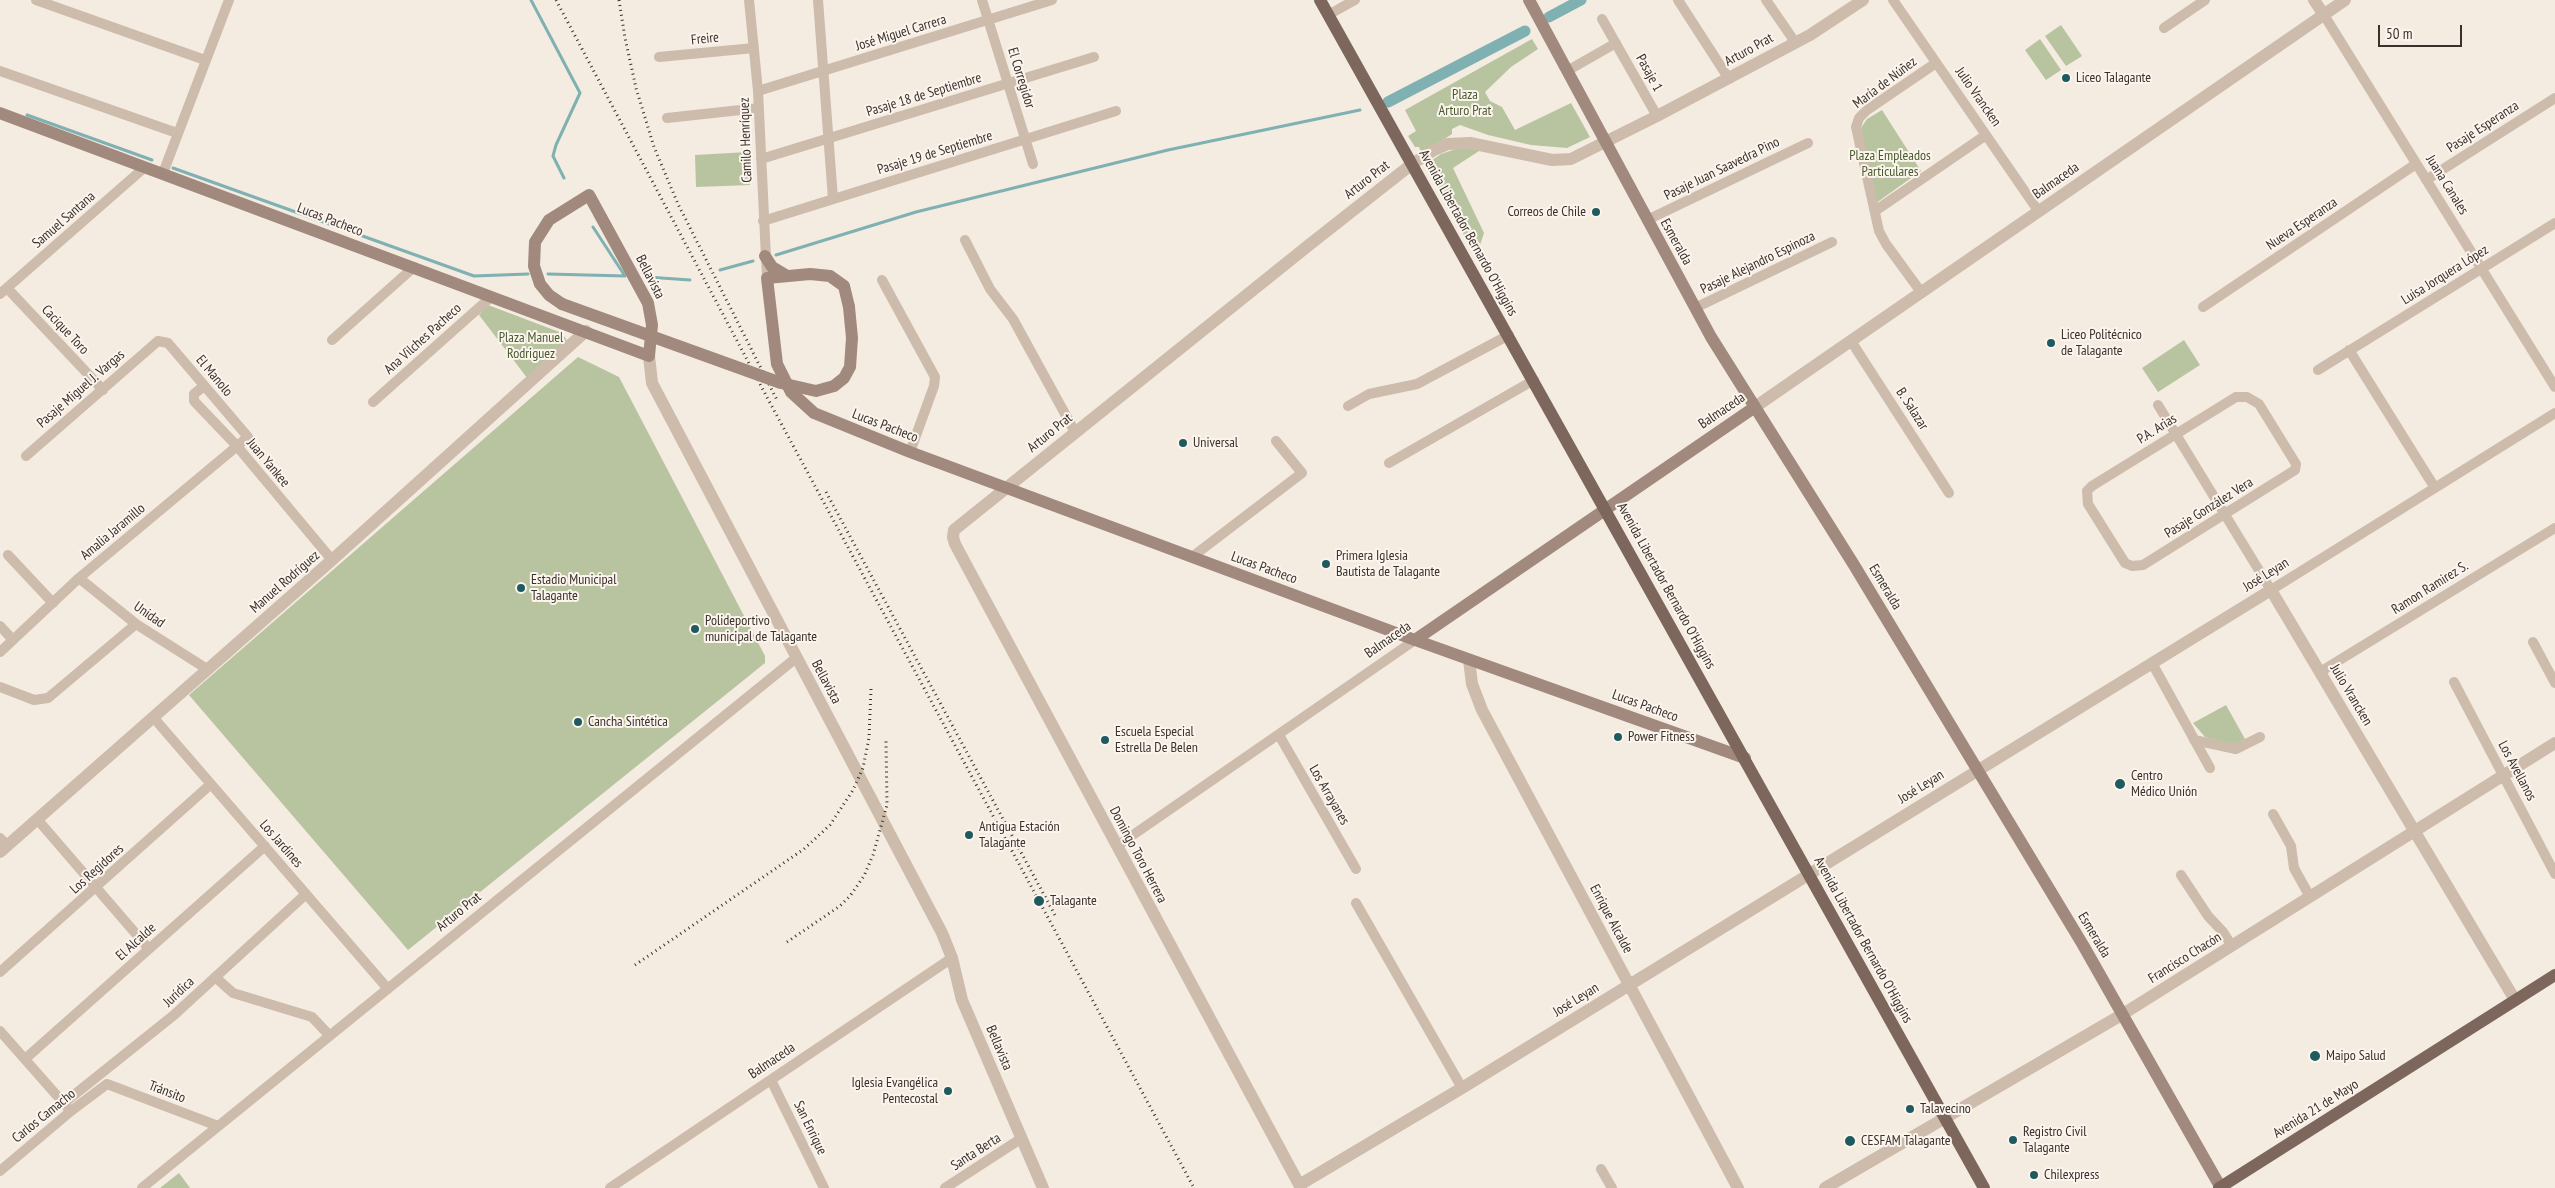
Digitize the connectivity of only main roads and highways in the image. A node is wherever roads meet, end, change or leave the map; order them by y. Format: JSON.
{"nodes":[{"id":1,"x":1320,"y":0,"type":"edge"},
{"id":2,"x":1533,"y":1,"type":"edge"},
{"id":3,"x":0,"y":113,"type":"edge"},
{"id":4,"x":765,"y":256,"type":"road end"},
{"id":5,"x":787,"y":276,"type":"junction"},
{"id":6,"x":769,"y":300,"type":"junction"},
{"id":7,"x":649,"y":356,"type":"joint"},
{"id":8,"x":1755,"y":407,"type":"junction"},
{"id":9,"x":1606,"y":509,"type":"junction"},
{"id":10,"x":1415,"y":640,"type":"junction"},
{"id":11,"x":1744,"y":758,"type":"junction"},
{"id":12,"x":2555,"y":975,"type":"edge"},
{"id":13,"x":1984,"y":1188,"type":"edge"},
{"id":14,"x":2220,"y":1188,"type":"edge"}],
"edges":[{"from":1,"to":9,"type":"main road","name":"Avenida Libertador Bernardo O'Higgins"},
{"from":2,"to":8,"type":"main road","name":"Esmeralda"},
{"from":3,"to":7,"type":"main road","name":"Lucas Pacheco"},
{"from":4,"to":5,"type":"main road"},
{"from":5,"to":6,"type":"main road"},
{"from":5,"to":6,"type":"main road","name":"Lucas Pacheco"},
{"from":5,"to":7,"type":"main road","name":"Bellavista","bridge":true},
{"from":6,"to":10,"type":"main road","name":"Lucas Pacheco"},
{"from":8,"to":9,"type":"main road","name":"Balmaceda"},
{"from":8,"to":14,"type":"main road","name":"Esmeralda"},
{"from":9,"to":10,"type":"main road","name":"Balmaceda"},
{"from":9,"to":11,"type":"main road","name":"Avenida Libertador Bernardo O'Higgins"},
{"from":10,"to":11,"type":"main road","name":"Lucas Pacheco"},
{"from":11,"to":13,"type":"main road","name":"Avenida Libertador Bernardo O'Higgins"},
{"from":12,"to":14,"type":"main road","name":"Avenida 21 de Mayo"}]}
